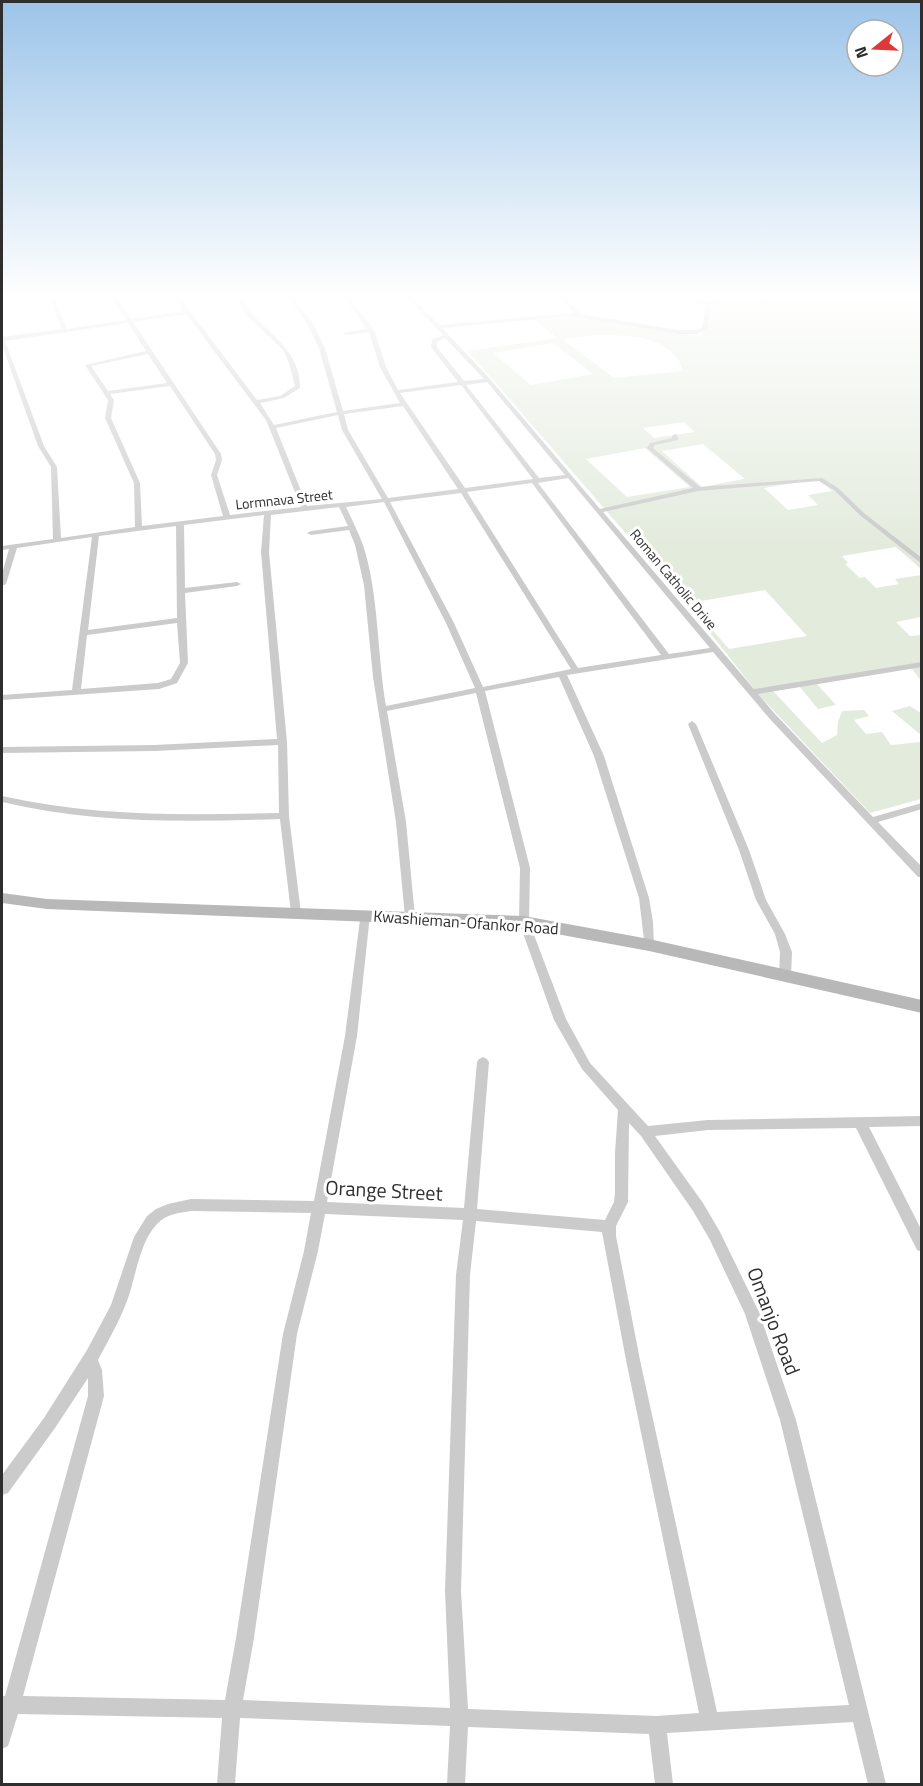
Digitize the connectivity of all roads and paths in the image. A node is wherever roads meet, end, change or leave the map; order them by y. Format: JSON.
{"nodes":[{"id":1,"x":17,"y":381,"type":"edge"},
{"id":2,"x":99,"y":381,"type":"edge"},
{"id":3,"x":168,"y":381,"type":"edge"},
{"id":4,"x":241,"y":381,"type":"edge"},
{"id":5,"x":297,"y":381,"type":"edge"},
{"id":6,"x":331,"y":381,"type":"edge"},
{"id":7,"x":390,"y":381,"type":"edge"},
{"id":8,"x":477,"y":381,"type":"edge"},
{"id":9,"x":489,"y":381,"type":"edge"},
{"id":10,"x":463,"y":383,"type":"junction"},
{"id":11,"x":170,"y":384,"type":"junction"},
{"id":12,"x":396,"y":392,"type":"junction"},
{"id":13,"x":105,"y":393,"type":"junction"},
{"id":14,"x":255,"y":402,"type":"junction"},
{"id":15,"x":405,"y":404,"type":"junction"},
{"id":16,"x":340,"y":413,"type":"junction"},
{"id":17,"x":273,"y":427,"type":"junction"},
{"id":18,"x":675,"y":436,"type":"dead end"},
{"id":19,"x":570,"y":476,"type":"junction"},
{"id":20,"x":536,"y":481,"type":"junction"},
{"id":21,"x":698,"y":489,"type":"junction"},
{"id":22,"x":463,"y":491,"type":"junction"},
{"id":23,"x":386,"y":500,"type":"junction"},
{"id":24,"x":342,"y":505,"type":"junction"},
{"id":25,"x":305,"y":509,"type":"junction"},
{"id":26,"x":599,"y":511,"type":"junction"},
{"id":27,"x":268,"y":513,"type":"junction"},
{"id":28,"x":228,"y":517,"type":"junction"},
{"id":29,"x":180,"y":523,"type":"junction"},
{"id":30,"x":352,"y":528,"type":"junction"},
{"id":31,"x":140,"y":529,"type":"junction"},
{"id":32,"x":311,"y":533,"type":"dead end"},
{"id":33,"x":96,"y":535,"type":"junction"},
{"id":34,"x":57,"y":540,"type":"junction"},
{"id":35,"x":14,"y":546,"type":"junction"},
{"id":36,"x":2,"y":548,"type":"edge"},
{"id":37,"x":921,"y":562,"type":"edge"},
{"id":38,"x":2,"y":584,"type":"edge"},
{"id":39,"x":237,"y":584,"type":"dead end"},
{"id":40,"x":180,"y":591,"type":"junction"},
{"id":41,"x":181,"y":620,"type":"junction"},
{"id":42,"x":84,"y":633,"type":"junction"},
{"id":43,"x":716,"y":649,"type":"junction"},
{"id":44,"x":667,"y":657,"type":"junction"},
{"id":45,"x":921,"y":664,"type":"edge"},
{"id":46,"x":576,"y":671,"type":"junction"},
{"id":47,"x":562,"y":674,"type":"junction"},
{"id":48,"x":480,"y":690,"type":"junction"},
{"id":49,"x":76,"y":692,"type":"junction"},
{"id":50,"x":751,"y":692,"type":"junction"},
{"id":51,"x":2,"y":698,"type":"edge"},
{"id":52,"x":382,"y":709,"type":"junction"},
{"id":53,"x":692,"y":724,"type":"dead end"},
{"id":54,"x":282,"y":742,"type":"junction"},
{"id":55,"x":2,"y":750,"type":"edge"},
{"id":56,"x":2,"y":799,"type":"edge"},
{"id":57,"x":921,"y":806,"type":"edge"},
{"id":58,"x":284,"y":816,"type":"junction"},
{"id":59,"x":873,"y":820,"type":"junction"},
{"id":60,"x":921,"y":874,"type":"edge"},
{"id":61,"x":2,"y":898,"type":"edge"},
{"id":62,"x":296,"y":913,"type":"junction"},
{"id":63,"x":365,"y":915,"type":"junction"},
{"id":64,"x":410,"y":917,"type":"junction"},
{"id":65,"x":524,"y":922,"type":"junction"},
{"id":66,"x":649,"y":945,"type":"junction"},
{"id":67,"x":785,"y":976,"type":"junction"},
{"id":68,"x":921,"y":1007,"type":"edge"},
{"id":69,"x":483,"y":1062,"type":"dead end"},
{"id":70,"x":624,"y":1109,"type":"junction"},
{"id":71,"x":921,"y":1121,"type":"edge"},
{"id":72,"x":860,"y":1122,"type":"junction"},
{"id":73,"x":645,"y":1132,"type":"junction"},
{"id":74,"x":319,"y":1206,"type":"junction"},
{"id":75,"x":470,"y":1214,"type":"junction"},
{"id":76,"x":609,"y":1226,"type":"junction"},
{"id":77,"x":921,"y":1246,"type":"edge"},
{"id":78,"x":90,"y":1358,"type":"junction"},
{"id":79,"x":2,"y":1487,"type":"edge"},
{"id":80,"x":7,"y":1705,"type":"edge"},
{"id":81,"x":232,"y":1709,"type":"junction"},
{"id":82,"x":860,"y":1713,"type":"junction"},
{"id":83,"x":459,"y":1718,"type":"junction"},
{"id":84,"x":710,"y":1722,"type":"junction"},
{"id":85,"x":657,"y":1725,"type":"junction"},
{"id":86,"x":2,"y":1740,"type":"edge"},
{"id":87,"x":226,"y":1785,"type":"edge"},
{"id":88,"x":456,"y":1785,"type":"edge"},
{"id":89,"x":664,"y":1785,"type":"edge"},
{"id":90,"x":877,"y":1785,"type":"edge"}],
"edges":[{"from":1,"to":34,"type":"street"},
{"from":2,"to":13,"type":"street"},
{"from":3,"to":11,"type":"street"},
{"from":4,"to":14,"type":"street"},
{"from":5,"to":14,"type":"street"},
{"from":6,"to":16,"type":"street"},
{"from":7,"to":12,"type":"street"},
{"from":8,"to":10,"type":"street"},
{"from":9,"to":19,"type":"street","name":"Roman Catholic Drive"},
{"from":10,"to":12,"type":"street"},
{"from":10,"to":20,"type":"street"},
{"from":11,"to":13,"type":"street"},
{"from":11,"to":28,"type":"street"},
{"from":12,"to":15,"type":"street"},
{"from":13,"to":31,"type":"street"},
{"from":14,"to":17,"type":"street"},
{"from":15,"to":16,"type":"street"},
{"from":15,"to":22,"type":"street"},
{"from":16,"to":17,"type":"street"},
{"from":16,"to":23,"type":"street"},
{"from":17,"to":25,"type":"street"},
{"from":18,"to":21,"type":"street"},
{"from":19,"to":20,"type":"street","name":"Lormnava Street"},
{"from":19,"to":26,"type":"street","name":"Roman Catholic Drive"},
{"from":20,"to":22,"type":"street","name":"Lormnava Street"},
{"from":20,"to":44,"type":"street"},
{"from":21,"to":26,"type":"street"},
{"from":21,"to":37,"type":"street"},
{"from":22,"to":23,"type":"street","name":"Lormnava Street"},
{"from":22,"to":46,"type":"street"},
{"from":23,"to":24,"type":"street","name":"Lormnava Street"},
{"from":23,"to":48,"type":"street"},
{"from":24,"to":25,"type":"street","name":"Lormnava Street"},
{"from":24,"to":30,"type":"street"},
{"from":25,"to":27,"type":"street","name":"Lormnava Street"},
{"from":26,"to":43,"type":"street","name":"Roman Catholic Drive"},
{"from":27,"to":28,"type":"street","name":"Lormnava Street"},
{"from":27,"to":54,"type":"street"},
{"from":28,"to":29,"type":"street","name":"Lormnava Street"},
{"from":29,"to":31,"type":"street","name":"Lormnava Street"},
{"from":29,"to":40,"type":"street"},
{"from":30,"to":32,"type":"street"},
{"from":30,"to":52,"type":"street"},
{"from":31,"to":33,"type":"street","name":"Lormnava Street"},
{"from":33,"to":34,"type":"street","name":"Lormnava Street"},
{"from":33,"to":42,"type":"street"},
{"from":34,"to":35,"type":"street","name":"Lormnava Street"},
{"from":35,"to":36,"type":"street","name":"Lormnava Street"},
{"from":35,"to":38,"type":"street"},
{"from":39,"to":40,"type":"street"},
{"from":40,"to":41,"type":"street"},
{"from":41,"to":42,"type":"street"},
{"from":41,"to":49,"type":"street"},
{"from":42,"to":49,"type":"street"},
{"from":43,"to":44,"type":"street"},
{"from":43,"to":50,"type":"street","name":"Roman Catholic Drive"},
{"from":44,"to":46,"type":"street"},
{"from":45,"to":50,"type":"street"},
{"from":46,"to":47,"type":"street"},
{"from":47,"to":48,"type":"street"},
{"from":47,"to":66,"type":"street"},
{"from":48,"to":52,"type":"street"},
{"from":48,"to":65,"type":"street"},
{"from":49,"to":51,"type":"street"},
{"from":50,"to":59,"type":"street","name":"Roman Catholic Drive"},
{"from":52,"to":64,"type":"street"},
{"from":53,"to":67,"type":"street"},
{"from":54,"to":55,"type":"street"},
{"from":54,"to":58,"type":"street"},
{"from":56,"to":58,"type":"street"},
{"from":57,"to":59,"type":"street"},
{"from":58,"to":62,"type":"street"},
{"from":59,"to":60,"type":"street","name":"Roman Catholic Drive"},
{"from":61,"to":62,"type":"main road","name":"Kwashieman-Ofankor Road"},
{"from":62,"to":63,"type":"main road","name":"Kwashieman-Ofankor Road"},
{"from":63,"to":64,"type":"main road","name":"Kwashieman-Ofankor Road"},
{"from":63,"to":74,"type":"street"},
{"from":64,"to":65,"type":"main road","name":"Kwashieman-Ofankor Road"},
{"from":65,"to":66,"type":"main road","name":"Kwashieman-Ofankor Road"},
{"from":65,"to":70,"type":"street","name":"Omanjo Road"},
{"from":66,"to":67,"type":"main road","name":"Kwashieman-Ofankor Road"},
{"from":67,"to":68,"type":"main road","name":"Kwashieman-Ofankor Road"},
{"from":69,"to":75,"type":"street"},
{"from":70,"to":73,"type":"street","name":"Omanjo Road"},
{"from":70,"to":76,"type":"street"},
{"from":71,"to":72,"type":"street"},
{"from":72,"to":73,"type":"street"},
{"from":72,"to":77,"type":"street"},
{"from":73,"to":82,"type":"street","name":"Omanjo Road"},
{"from":74,"to":75,"type":"street","name":"Orange Street"},
{"from":74,"to":78,"type":"street","name":"Orange Street"},
{"from":74,"to":81,"type":"street"},
{"from":75,"to":76,"type":"street","name":"Orange Street"},
{"from":75,"to":83,"type":"street"},
{"from":76,"to":84,"type":"street"},
{"from":78,"to":79,"type":"street"},
{"from":78,"to":80,"type":"street"},
{"from":80,"to":81,"type":"street"},
{"from":80,"to":86,"type":"street"},
{"from":81,"to":83,"type":"street"},
{"from":81,"to":87,"type":"street"},
{"from":82,"to":84,"type":"street"},
{"from":82,"to":90,"type":"street","name":"Omanjo Road"},
{"from":83,"to":85,"type":"street"},
{"from":83,"to":88,"type":"street"},
{"from":84,"to":85,"type":"street"},
{"from":85,"to":89,"type":"street"}]}
